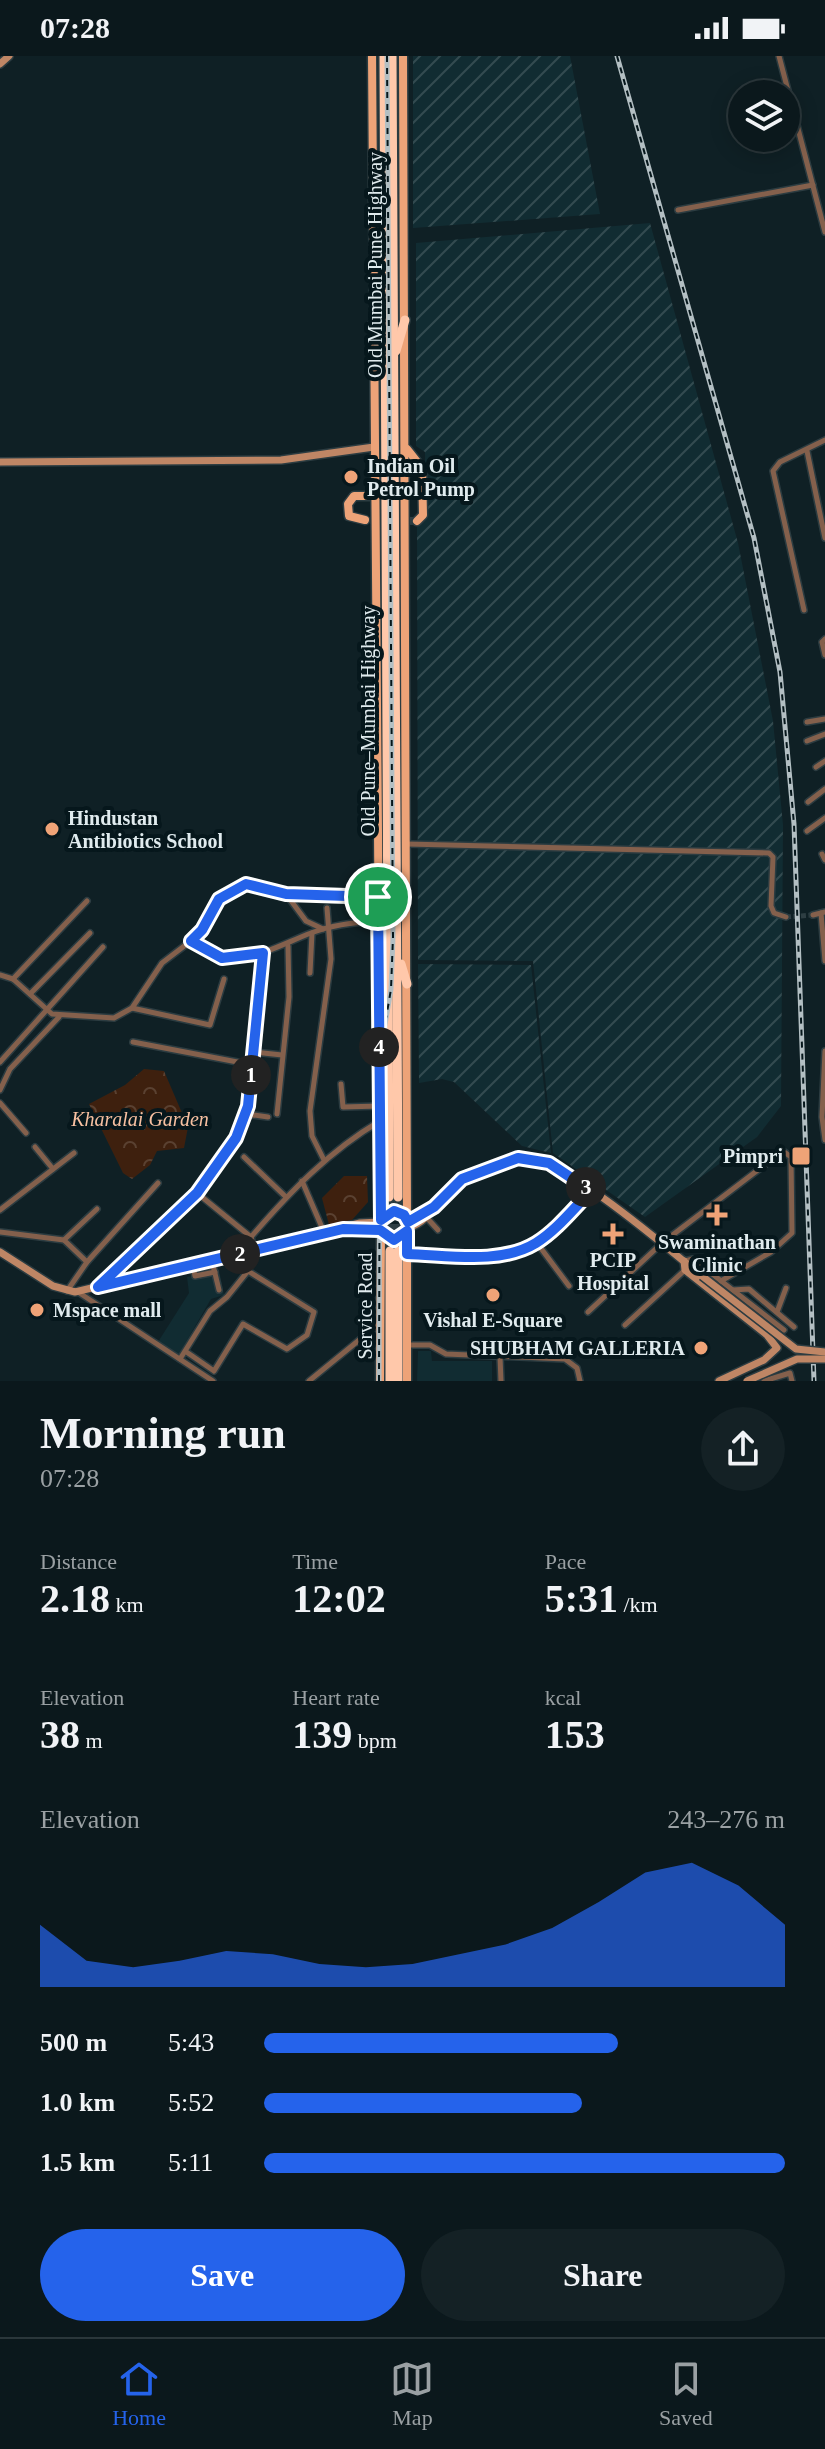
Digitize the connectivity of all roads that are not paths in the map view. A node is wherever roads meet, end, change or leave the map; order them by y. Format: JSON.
{"nodes":[{"id":1,"x":9,"y":56,"type":"edge"},
{"id":2,"x":372,"y":56,"type":"edge"},
{"id":3,"x":384,"y":56,"type":"edge"},
{"id":4,"x":392,"y":56,"type":"edge"},
{"id":5,"x":403,"y":56,"type":"edge"},
{"id":6,"x":779,"y":56,"type":"edge"},
{"id":7,"x":0,"y":64,"type":"edge"},
{"id":8,"x":813,"y":185,"type":"junction"},
{"id":9,"x":822,"y":208,"type":"edge"},
{"id":10,"x":678,"y":210,"type":"dead end"},
{"id":11,"x":825,"y":232,"type":"edge"},
{"id":12,"x":405,"y":320,"type":"junction"},
{"id":13,"x":373,"y":324,"type":"junction"},
{"id":14,"x":389,"y":364,"type":"junction"},
{"id":15,"x":825,"y":440,"type":"edge"},
{"id":16,"x":374,"y":447,"type":"junction"},
{"id":17,"x":407,"y":448,"type":"junction"},
{"id":18,"x":807,"y":451,"type":"junction"},
{"id":19,"x":0,"y":462,"type":"edge"},
{"id":20,"x":389,"y":474,"type":"junction"},
{"id":21,"x":374,"y":496,"type":"junction"},
{"id":22,"x":365,"y":520,"type":"dead end"},
{"id":23,"x":417,"y":521,"type":"dead end"},
{"id":24,"x":825,"y":538,"type":"edge"},
{"id":25,"x":804,"y":610,"type":"dead end"},
{"id":26,"x":825,"y":639,"type":"edge"},
{"id":27,"x":825,"y":655,"type":"edge"},
{"id":28,"x":825,"y":719,"type":"edge"},
{"id":29,"x":807,"y":722,"type":"dead end"},
{"id":30,"x":825,"y":734,"type":"edge"},
{"id":31,"x":807,"y":741,"type":"dead end"},
{"id":32,"x":825,"y":761,"type":"edge"},
{"id":33,"x":816,"y":767,"type":"dead end"},
{"id":34,"x":825,"y":789,"type":"edge"},
{"id":35,"x":808,"y":802,"type":"dead end"},
{"id":36,"x":824,"y":821,"type":"edge"},
{"id":37,"x":807,"y":831,"type":"dead end"},
{"id":38,"x":407,"y":844,"type":"junction"},
{"id":39,"x":286,"y":894,"type":"junction"},
{"id":40,"x":378,"y":897,"type":"junction"},
{"id":41,"x":87,"y":901,"type":"dead end"},
{"id":42,"x":327,"y":908,"type":"dead end"},
{"id":43,"x":823,"y":912,"type":"edge"},
{"id":44,"x":813,"y":915,"type":"tunnel mouth"},
{"id":45,"x":786,"y":917,"type":"dead end"},
{"id":46,"x":378,"y":921,"type":"junction"},
{"id":47,"x":326,"y":929,"type":"junction"},
{"id":48,"x":90,"y":933,"type":"dead end"},
{"id":49,"x":312,"y":933,"type":"junction"},
{"id":50,"x":191,"y":941,"type":"junction"},
{"id":51,"x":288,"y":946,"type":"junction"},
{"id":52,"x":103,"y":947,"type":"dead end"},
{"id":53,"x":263,"y":953,"type":"junction"},
{"id":54,"x":397,"y":953,"type":"junction"},
{"id":55,"x":825,"y":961,"type":"edge"},
{"id":56,"x":388,"y":969,"type":"junction"},
{"id":57,"x":310,"y":973,"type":"dead end"},
{"id":58,"x":0,"y":975,"type":"edge"},
{"id":59,"x":13,"y":979,"type":"junction"},
{"id":60,"x":224,"y":979,"type":"dead end"},
{"id":61,"x":407,"y":984,"type":"junction"},
{"id":62,"x":30,"y":994,"type":"junction"},
{"id":63,"x":132,"y":1008,"type":"junction"},
{"id":64,"x":47,"y":1009,"type":"junction"},
{"id":65,"x":379,"y":1012,"type":"junction"},
{"id":66,"x":60,"y":1016,"type":"junction"},
{"id":67,"x":133,"y":1042,"type":"dead end"},
{"id":68,"x":825,"y":1051,"type":"edge"},
{"id":69,"x":254,"y":1052,"type":"junction"},
{"id":70,"x":282,"y":1055,"type":"junction"},
{"id":71,"x":0,"y":1062,"type":"edge"},
{"id":72,"x":253,"y":1065,"type":"junction"},
{"id":73,"x":341,"y":1084,"type":"dead end"},
{"id":74,"x":0,"y":1090,"type":"edge"},
{"id":75,"x":0,"y":1103,"type":"edge"},
{"id":76,"x":380,"y":1106,"type":"junction"},
{"id":77,"x":7,"y":1111,"type":"junction"},
{"id":78,"x":246,"y":1114,"type":"junction"},
{"id":79,"x":277,"y":1114,"type":"dead end"},
{"id":80,"x":268,"y":1117,"type":"dead end"},
{"id":81,"x":0,"y":1119,"type":"edge"},
{"id":82,"x":380,"y":1121,"type":"junction"},
{"id":83,"x":26,"y":1133,"type":"dead end"},
{"id":84,"x":825,"y":1140,"type":"edge"},
{"id":85,"x":35,"y":1147,"type":"dead end"},
{"id":86,"x":74,"y":1153,"type":"dead end"},
{"id":87,"x":244,"y":1157,"type":"dead end"},
{"id":88,"x":324,"y":1160,"type":"junction"},
{"id":89,"x":53,"y":1169,"type":"junction"},
{"id":90,"x":302,"y":1181,"type":"junction"},
{"id":91,"x":158,"y":1183,"type":"dead end"},
{"id":92,"x":591,"y":1191,"type":"junction"},
{"id":93,"x":197,"y":1193,"type":"junction"},
{"id":94,"x":286,"y":1197,"type":"junction"},
{"id":95,"x":434,"y":1207,"type":"junction"},
{"id":96,"x":97,"y":1209,"type":"dead end"},
{"id":97,"x":0,"y":1210,"type":"edge"},
{"id":98,"x":427,"y":1218,"type":"junction"},
{"id":99,"x":407,"y":1225,"type":"junction"},
{"id":100,"x":380,"y":1226,"type":"junction"},
{"id":101,"x":438,"y":1230,"type":"dead end"},
{"id":102,"x":0,"y":1232,"type":"edge"},
{"id":103,"x":324,"y":1233,"type":"junction"},
{"id":104,"x":251,"y":1237,"type":"junction"},
{"id":105,"x":64,"y":1240,"type":"junction"},
{"id":106,"x":537,"y":1243,"type":"junction"},
{"id":107,"x":662,"y":1243,"type":"junction"},
{"id":108,"x":255,"y":1251,"type":"junction"},
{"id":109,"x":0,"y":1252,"type":"edge"},
{"id":110,"x":398,"y":1252,"type":"junction"},
{"id":111,"x":244,"y":1253,"type":"junction"},
{"id":112,"x":212,"y":1261,"type":"junction"},
{"id":113,"x":87,"y":1262,"type":"junction"},
{"id":114,"x":193,"y":1266,"type":"junction"},
{"id":115,"x":684,"y":1266,"type":"junction"},
{"id":116,"x":248,"y":1271,"type":"junction"},
{"id":117,"x":215,"y":1272,"type":"junction"},
{"id":118,"x":721,"y":1281,"type":"junction"},
{"id":119,"x":569,"y":1286,"type":"dead end"},
{"id":120,"x":98,"y":1287,"type":"junction"},
{"id":121,"x":786,"y":1288,"type":"dead end"},
{"id":122,"x":219,"y":1290,"type":"dead end"},
{"id":123,"x":733,"y":1290,"type":"junction"},
{"id":124,"x":67,"y":1291,"type":"junction"},
{"id":125,"x":78,"y":1292,"type":"junction"},
{"id":126,"x":588,"y":1312,"type":"dead end"},
{"id":127,"x":777,"y":1312,"type":"junction"},
{"id":128,"x":381,"y":1323,"type":"junction"},
{"id":129,"x":625,"y":1325,"type":"dead end"},
{"id":130,"x":794,"y":1327,"type":"dead end"},
{"id":131,"x":784,"y":1330,"type":"dead end"},
{"id":132,"x":407,"y":1345,"type":"junction"},
{"id":133,"x":777,"y":1348,"type":"junction"},
{"id":134,"x":185,"y":1351,"type":"junction"},
{"id":135,"x":825,"y":1352,"type":"edge"},
{"id":136,"x":500,"y":1357,"type":"junction"},
{"id":137,"x":180,"y":1359,"type":"junction"},
{"id":138,"x":825,"y":1359,"type":"edge"},
{"id":139,"x":781,"y":1373,"type":"junction"},
{"id":140,"x":213,"y":1381,"type":"edge"},
{"id":141,"x":309,"y":1381,"type":"edge"},
{"id":142,"x":380,"y":1381,"type":"edge"},
{"id":143,"x":390,"y":1381,"type":"edge"},
{"id":144,"x":398,"y":1381,"type":"edge"},
{"id":145,"x":407,"y":1381,"type":"edge"},
{"id":146,"x":501,"y":1381,"type":"edge"},
{"id":147,"x":580,"y":1381,"type":"edge"},
{"id":148,"x":719,"y":1381,"type":"edge"},
{"id":149,"x":747,"y":1381,"type":"edge"},
{"id":150,"x":764,"y":1381,"type":"edge"},
{"id":151,"x":792,"y":1381,"type":"edge"}],
"edges":[{"from":1,"to":7,"type":"street"},
{"from":2,"to":13,"type":"main road","name":"Service Road"},
{"from":3,"to":14,"type":"highway","name":"Old Mumbai Pune Highway"},
{"from":4,"to":14,"type":"highway","name":"Old Mumbai Pune Highway"},
{"from":5,"to":12,"type":"main road"},
{"from":6,"to":8,"type":"street"},
{"from":8,"to":9,"type":"street"},
{"from":8,"to":10,"type":"street"},
{"from":9,"to":11,"type":"street"},
{"from":12,"to":14,"type":"highway"},
{"from":12,"to":17,"type":"main road"},
{"from":13,"to":14,"type":"highway"},
{"from":13,"to":16,"type":"main road","name":"Service Road"},
{"from":14,"to":20,"type":"highway","name":"Old Mumbai Pune Highway"},
{"from":15,"to":18,"type":"street"},
{"from":16,"to":19,"type":"street"},
{"from":16,"to":21,"type":"main road","name":"Service Road"},
{"from":17,"to":23,"type":"main road"},
{"from":17,"to":38,"type":"main road"},
{"from":18,"to":24,"type":"street"},
{"from":18,"to":25,"type":"street"},
{"from":20,"to":54,"type":"highway","name":"Old Pune–Mumbai Highway"},
{"from":20,"to":56,"type":"highway","name":"Old Pune–Mumbai Highway"},
{"from":21,"to":22,"type":"main road"},
{"from":21,"to":40,"type":"main road","name":"Service Road"},
{"from":26,"to":27,"type":"street"},
{"from":28,"to":29,"type":"street"},
{"from":30,"to":31,"type":"street"},
{"from":32,"to":33,"type":"street"},
{"from":34,"to":35,"type":"street"},
{"from":36,"to":37,"type":"street"},
{"from":38,"to":45,"type":"street"},
{"from":38,"to":61,"type":"main road"},
{"from":39,"to":40,"type":"street"},
{"from":39,"to":47,"type":"street"},
{"from":39,"to":50,"type":"street"},
{"from":40,"to":46,"type":"main road","name":"Service Road"},
{"from":41,"to":59,"type":"street"},
{"from":42,"to":47,"type":"street"},
{"from":43,"to":44,"type":"street"},
{"from":43,"to":55,"type":"street"},
{"from":46,"to":47,"type":"street"},
{"from":46,"to":65,"type":"main road","name":"Service Road"},
{"from":47,"to":49,"type":"street"},
{"from":47,"to":88,"type":"street"},
{"from":48,"to":62,"type":"street"},
{"from":49,"to":51,"type":"street"},
{"from":49,"to":57,"type":"street"},
{"from":50,"to":53,"type":"street"},
{"from":50,"to":63,"type":"street"},
{"from":51,"to":53,"type":"street"},
{"from":51,"to":70,"type":"street"},
{"from":52,"to":64,"type":"street"},
{"from":53,"to":69,"type":"street"},
{"from":54,"to":56,"type":"highway","name":"Old Pune–Mumbai Highway"},
{"from":54,"to":61,"type":"highway"},
{"from":56,"to":65,"type":"highway"},
{"from":58,"to":59,"type":"street"},
{"from":59,"to":62,"type":"street"},
{"from":60,"to":63,"type":"street"},
{"from":61,"to":99,"type":"main road"},
{"from":62,"to":64,"type":"street"},
{"from":63,"to":66,"type":"street"},
{"from":64,"to":66,"type":"street"},
{"from":64,"to":71,"type":"street"},
{"from":65,"to":76,"type":"main road","name":"Service Road"},
{"from":66,"to":74,"type":"street"},
{"from":67,"to":72,"type":"street"},
{"from":68,"to":84,"type":"street"},
{"from":69,"to":70,"type":"street"},
{"from":69,"to":72,"type":"street"},
{"from":70,"to":79,"type":"street"},
{"from":72,"to":78,"type":"street"},
{"from":73,"to":76,"type":"street"},
{"from":75,"to":77,"type":"street"},
{"from":76,"to":82,"type":"main road","name":"Service Road"},
{"from":77,"to":81,"type":"street"},
{"from":77,"to":83,"type":"street"},
{"from":78,"to":80,"type":"street"},
{"from":78,"to":93,"type":"street"},
{"from":82,"to":88,"type":"street"},
{"from":82,"to":100,"type":"main road","name":"Service Road"},
{"from":85,"to":89,"type":"street"},
{"from":86,"to":89,"type":"street"},
{"from":87,"to":94,"type":"street"},
{"from":88,"to":90,"type":"street"},
{"from":89,"to":97,"type":"street"},
{"from":90,"to":94,"type":"street"},
{"from":90,"to":103,"type":"street"},
{"from":91,"to":113,"type":"street"},
{"from":92,"to":95,"type":"street"},
{"from":92,"to":106,"type":"street"},
{"from":92,"to":107,"type":"street"},
{"from":93,"to":104,"type":"street"},
{"from":93,"to":120,"type":"street"},
{"from":94,"to":104,"type":"street"},
{"from":95,"to":98,"type":"street"},
{"from":95,"to":99,"type":"street"},
{"from":96,"to":105,"type":"street"},
{"from":98,"to":99,"type":"street"},
{"from":98,"to":101,"type":"street"},
{"from":99,"to":100,"type":"main road"},
{"from":99,"to":100,"type":"main road"},
{"from":99,"to":110,"type":"main road"},
{"from":100,"to":103,"type":"street"},
{"from":100,"to":128,"type":"main road","name":"Service Road"},
{"from":102,"to":105,"type":"street"},
{"from":103,"to":108,"type":"street"},
{"from":104,"to":108,"type":"street"},
{"from":105,"to":113,"type":"street"},
{"from":106,"to":110,"type":"street"},
{"from":106,"to":119,"type":"street"},
{"from":107,"to":115,"type":"street"},
{"from":107,"to":118,"type":"street"},
{"from":107,"to":126,"type":"street"},
{"from":108,"to":111,"type":"street"},
{"from":109,"to":124,"type":"street"},
{"from":110,"to":132,"type":"main road"},
{"from":110,"to":143,"type":"highway"},
{"from":110,"to":144,"type":"highway"},
{"from":111,"to":112,"type":"street"},
{"from":111,"to":116,"type":"street"},
{"from":112,"to":114,"type":"street"},
{"from":112,"to":117,"type":"street"},
{"from":113,"to":124,"type":"street"},
{"from":114,"to":117,"type":"street"},
{"from":114,"to":120,"type":"street"},
{"from":115,"to":118,"type":"street"},
{"from":115,"to":129,"type":"street"},
{"from":115,"to":133,"type":"street"},
{"from":115,"to":135,"type":"street","bridge":true},
{"from":116,"to":134,"type":"street"},
{"from":116,"to":134,"type":"street"},
{"from":117,"to":122,"type":"street"},
{"from":118,"to":123,"type":"street"},
{"from":120,"to":125,"type":"street"},
{"from":121,"to":127,"type":"street"},
{"from":123,"to":127,"type":"street"},
{"from":123,"to":131,"type":"street"},
{"from":124,"to":125,"type":"street"},
{"from":125,"to":137,"type":"street"},
{"from":127,"to":130,"type":"street"},
{"from":128,"to":141,"type":"street"},
{"from":128,"to":142,"type":"main road","name":"Service Road"},
{"from":132,"to":136,"type":"street"},
{"from":132,"to":145,"type":"main road"},
{"from":133,"to":139,"type":"street"},
{"from":133,"to":148,"type":"street"},
{"from":134,"to":137,"type":"street"},
{"from":136,"to":146,"type":"street"},
{"from":136,"to":147,"type":"street"},
{"from":137,"to":140,"type":"street"},
{"from":138,"to":149,"type":"street","bridge":true},
{"from":139,"to":150,"type":"street"},
{"from":139,"to":151,"type":"street"}]}
